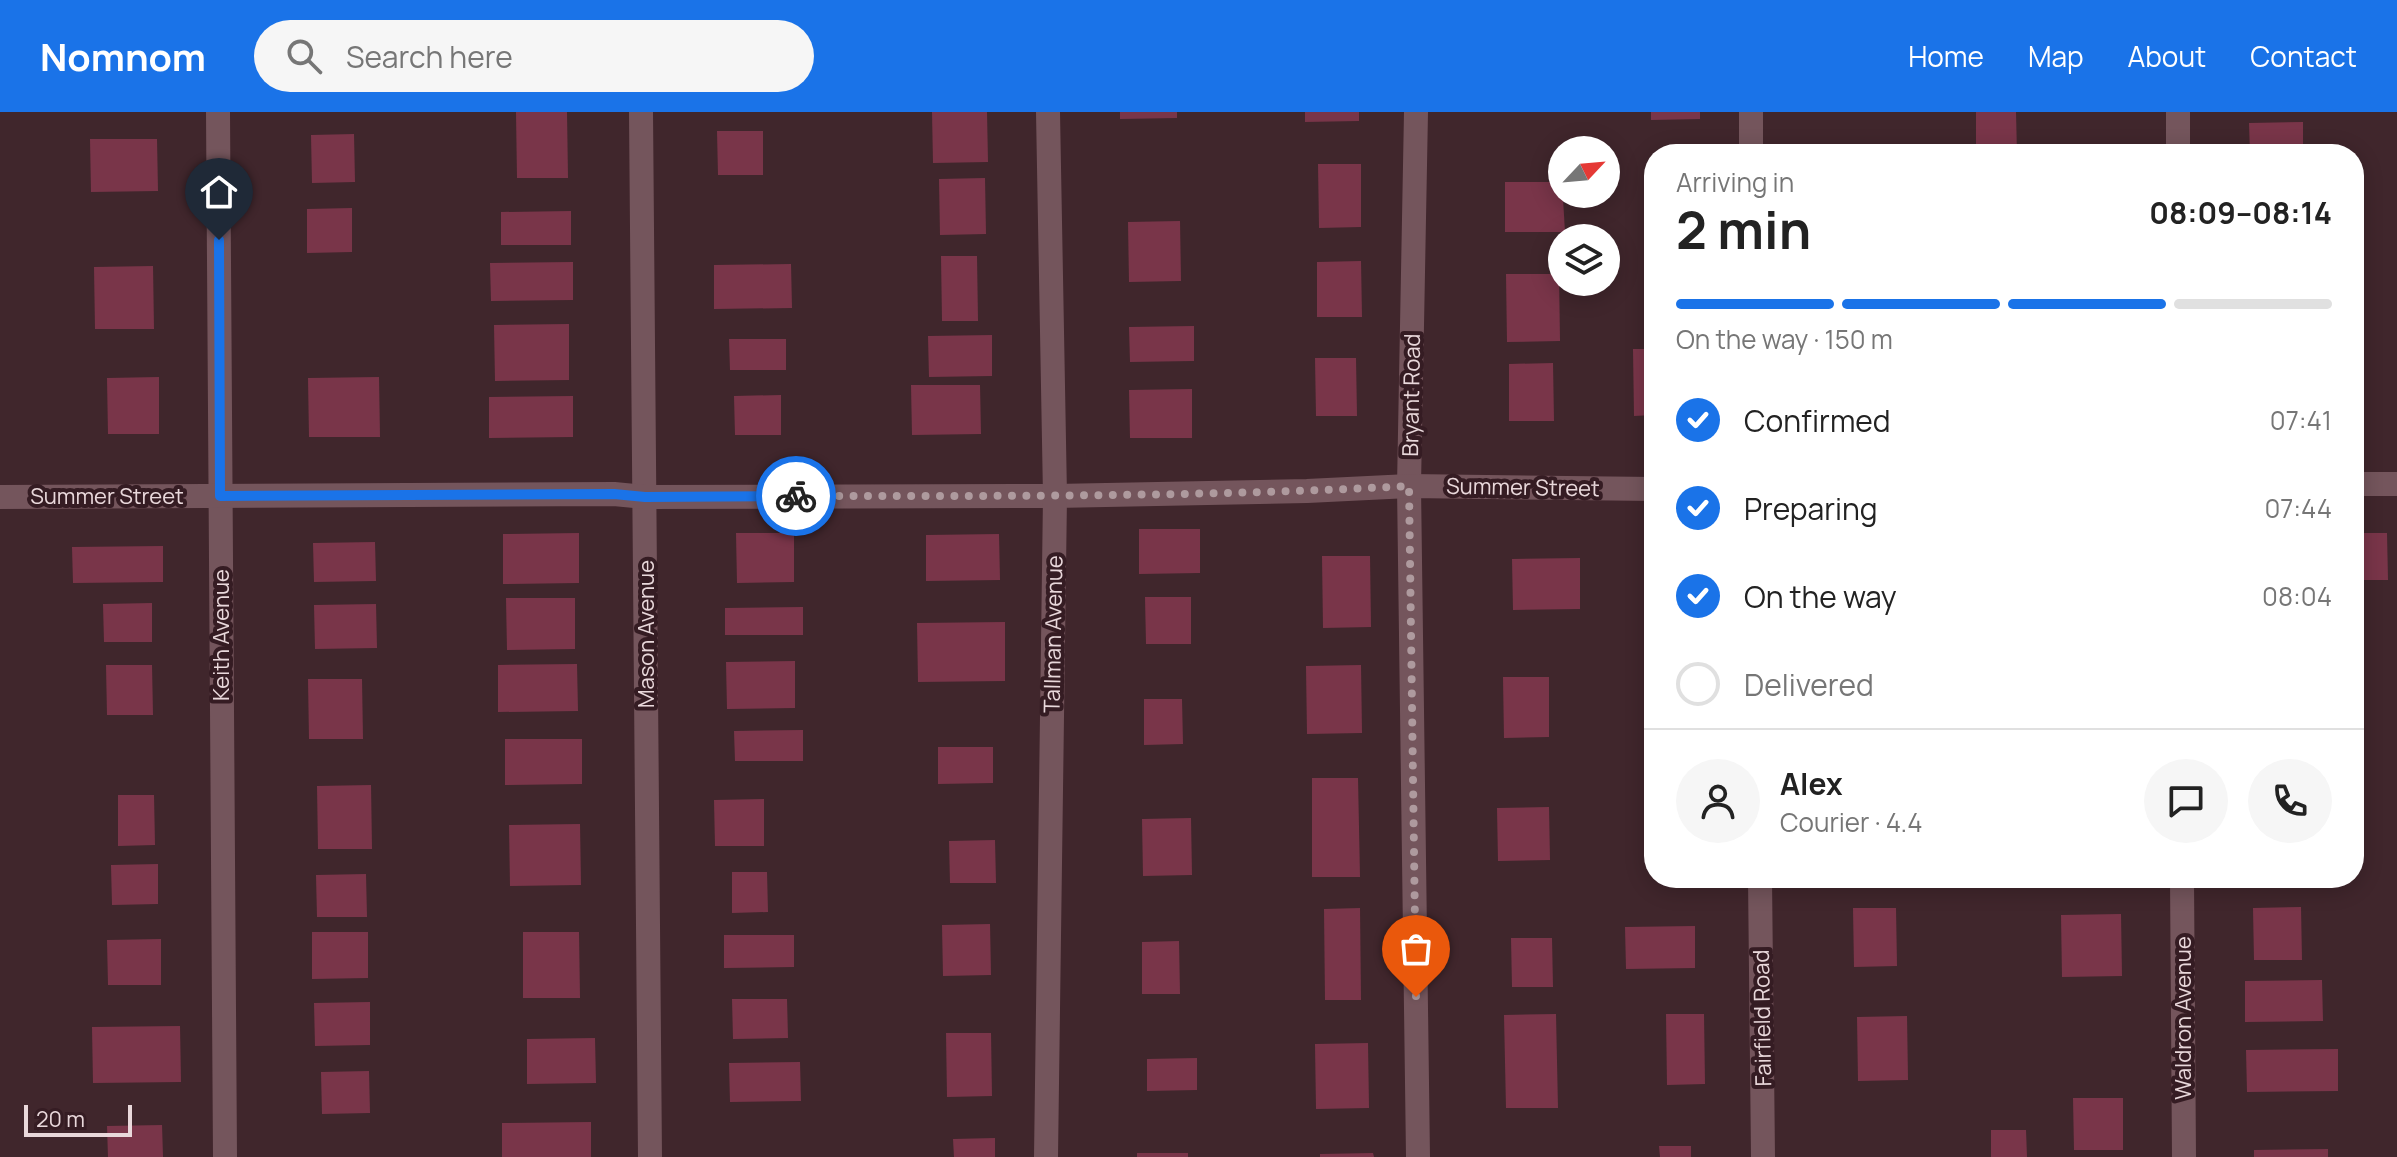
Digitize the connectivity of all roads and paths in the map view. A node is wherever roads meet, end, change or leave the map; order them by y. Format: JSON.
{"nodes":[{"id":1,"x":218,"y":112,"type":"edge"},
{"id":2,"x":641,"y":112,"type":"edge"},
{"id":3,"x":1048,"y":112,"type":"edge"},
{"id":4,"x":1416,"y":112,"type":"edge"},
{"id":5,"x":1751,"y":112,"type":"edge"},
{"id":6,"x":2178,"y":112,"type":"edge"},
{"id":7,"x":1751,"y":144,"type":"edge"},
{"id":8,"x":2178,"y":144,"type":"edge"},
{"id":9,"x":2364,"y":484,"type":"edge"},
{"id":10,"x":2397,"y":484,"type":"edge"},
{"id":11,"x":1409,"y":486,"type":"junction"},
{"id":12,"x":1644,"y":489,"type":"edge"},
{"id":13,"x":220,"y":496,"type":"junction"},
{"id":14,"x":1055,"y":496,"type":"junction"},
{"id":15,"x":0,"y":497,"type":"edge"},
{"id":16,"x":645,"y":497,"type":"junction"},
{"id":17,"x":1760,"y":888,"type":"edge"},
{"id":18,"x":2182,"y":888,"type":"edge"},
{"id":19,"x":225,"y":1157,"type":"edge"},
{"id":20,"x":650,"y":1157,"type":"edge"},
{"id":21,"x":1046,"y":1157,"type":"edge"},
{"id":22,"x":1418,"y":1157,"type":"edge"},
{"id":23,"x":1763,"y":1157,"type":"edge"},
{"id":24,"x":2184,"y":1157,"type":"edge"}],
"edges":[{"from":1,"to":13,"type":"street","name":"Keith Avenue"},
{"from":2,"to":16,"type":"street","name":"Mason Avenue"},
{"from":3,"to":14,"type":"street","name":"Tallman Avenue"},
{"from":4,"to":11,"type":"street","name":"Bryant Road"},
{"from":5,"to":7,"type":"street"},
{"from":6,"to":8,"type":"street"},
{"from":9,"to":10,"type":"street"},
{"from":11,"to":12,"type":"street","name":"Summer Street"},
{"from":11,"to":14,"type":"street","name":"Summer Street"},
{"from":11,"to":22,"type":"street","name":"Bryant Road"},
{"from":13,"to":15,"type":"street","name":"Summer Street"},
{"from":13,"to":16,"type":"street","name":"Summer Street"},
{"from":13,"to":19,"type":"street","name":"Keith Avenue"},
{"from":14,"to":16,"type":"street","name":"Summer Street"},
{"from":14,"to":21,"type":"street","name":"Tallman Avenue"},
{"from":16,"to":20,"type":"street","name":"Mason Avenue"},
{"from":17,"to":23,"type":"street","name":"Fairfield Road"},
{"from":18,"to":24,"type":"street","name":"Waldron Avenue"}]}
